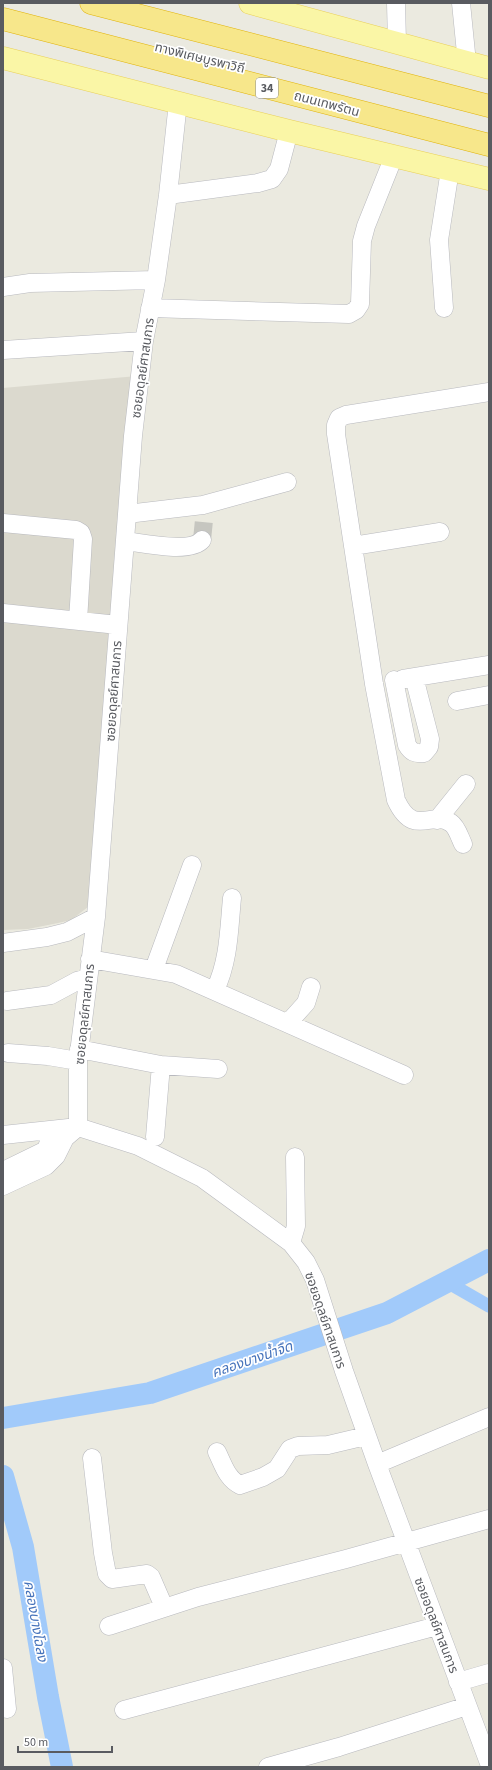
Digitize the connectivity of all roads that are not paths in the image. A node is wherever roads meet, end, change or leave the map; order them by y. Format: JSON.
{"nodes":[{"id":1,"x":91,"y":3,"type":"edge"},
{"id":2,"x":117,"y":3,"type":"edge"},
{"id":3,"x":250,"y":3,"type":"edge"},
{"id":4,"x":396,"y":3,"type":"edge"},
{"id":5,"x":462,"y":3,"type":"edge"},
{"id":6,"x":3,"y":6,"type":"edge"},
{"id":7,"x":280,"y":7,"type":"edge"},
{"id":8,"x":3,"y":19,"type":"edge"},
{"id":9,"x":396,"y":43,"type":"junction"},
{"id":10,"x":3,"y":58,"type":"edge"},
{"id":11,"x":467,"y":63,"type":"junction"},
{"id":12,"x":489,"y":68,"type":"edge"},
{"id":13,"x":448,"y":89,"type":"junction"},
{"id":14,"x":489,"y":92,"type":"edge"},
{"id":15,"x":489,"y":100,"type":"edge"},
{"id":16,"x":178,"y":102,"type":"junction"},
{"id":17,"x":489,"y":106,"type":"edge"},
{"id":18,"x":289,"y":131,"type":"junction"},
{"id":19,"x":489,"y":131,"type":"edge"},
{"id":20,"x":489,"y":145,"type":"edge"},
{"id":21,"x":394,"y":156,"type":"junction"},
{"id":22,"x":450,"y":170,"type":"junction"},
{"id":23,"x":489,"y":179,"type":"edge"},
{"id":24,"x":168,"y":195,"type":"junction"},
{"id":25,"x":156,"y":280,"type":"junction"},
{"id":26,"x":3,"y":287,"type":"edge"},
{"id":27,"x":150,"y":308,"type":"junction"},
{"id":28,"x":444,"y":308,"type":"dead end"},
{"id":29,"x":144,"y":341,"type":"junction"},
{"id":30,"x":3,"y":350,"type":"edge"},
{"id":31,"x":489,"y":392,"type":"edge"},
{"id":32,"x":287,"y":482,"type":"dead end"},
{"id":33,"x":127,"y":514,"type":"junction"},
{"id":34,"x":3,"y":523,"type":"edge"},
{"id":35,"x":440,"y":532,"type":"dead end"},
{"id":36,"x":202,"y":540,"type":"dead end"},
{"id":37,"x":125,"y":541,"type":"junction"},
{"id":38,"x":353,"y":546,"type":"junction"},
{"id":39,"x":3,"y":613,"type":"edge"},
{"id":40,"x":78,"y":621,"type":"junction"},
{"id":41,"x":118,"y":624,"type":"junction"},
{"id":42,"x":489,"y":665,"type":"edge"},
{"id":43,"x":414,"y":677,"type":"junction"},
{"id":44,"x":394,"y":680,"type":"junction"},
{"id":45,"x":374,"y":684,"type":"junction"},
{"id":46,"x":489,"y":695,"type":"edge"},
{"id":47,"x":457,"y":701,"type":"dead end"},
{"id":48,"x":466,"y":784,"type":"dead end"},
{"id":49,"x":437,"y":820,"type":"junction"},
{"id":50,"x":463,"y":844,"type":"dead end"},
{"id":51,"x":192,"y":865,"type":"dead end"},
{"id":52,"x":232,"y":898,"type":"dead end"},
{"id":53,"x":96,"y":917,"type":"junction"},
{"id":54,"x":3,"y":943,"type":"edge"},
{"id":55,"x":90,"y":959,"type":"junction"},
{"id":56,"x":154,"y":969,"type":"junction"},
{"id":57,"x":88,"y":978,"type":"junction"},
{"id":58,"x":311,"y":987,"type":"dead end"},
{"id":59,"x":215,"y":990,"type":"junction"},
{"id":60,"x":7,"y":1001,"type":"dead end"},
{"id":61,"x":288,"y":1022,"type":"junction"},
{"id":62,"x":8,"y":1053,"type":"dead end"},
{"id":63,"x":79,"y":1055,"type":"junction"},
{"id":64,"x":160,"y":1065,"type":"junction"},
{"id":65,"x":218,"y":1069,"type":"dead end"},
{"id":66,"x":404,"y":1075,"type":"dead end"},
{"id":67,"x":65,"y":1134,"type":"junction"},
{"id":68,"x":3,"y":1135,"type":"edge"},
{"id":69,"x":155,"y":1137,"type":"dead end"},
{"id":70,"x":3,"y":1145,"type":"edge"},
{"id":71,"x":295,"y":1157,"type":"dead end"},
{"id":72,"x":3,"y":1171,"type":"edge"},
{"id":73,"x":3,"y":1186,"type":"edge"},
{"id":74,"x":291,"y":1243,"type":"junction"},
{"id":75,"x":489,"y":1418,"type":"edge"},
{"id":76,"x":366,"y":1436,"type":"junction"},
{"id":77,"x":217,"y":1452,"type":"dead end"},
{"id":78,"x":92,"y":1458,"type":"dead end"},
{"id":79,"x":377,"y":1464,"type":"junction"},
{"id":80,"x":489,"y":1519,"type":"edge"},
{"id":81,"x":406,"y":1542,"type":"junction"},
{"id":82,"x":164,"y":1607,"type":"junction"},
{"id":83,"x":109,"y":1626,"type":"dead end"},
{"id":84,"x":437,"y":1626,"type":"junction"},
{"id":85,"x":3,"y":1668,"type":"edge"},
{"id":86,"x":489,"y":1673,"type":"edge"},
{"id":87,"x":458,"y":1682,"type":"junction"},
{"id":88,"x":467,"y":1706,"type":"junction"},
{"id":89,"x":7,"y":1709,"type":"dead end"},
{"id":90,"x":124,"y":1710,"type":"dead end"},
{"id":91,"x":485,"y":1743,"type":"edge"},
{"id":92,"x":489,"y":1764,"type":"edge"},
{"id":93,"x":268,"y":1767,"type":"edge"}],
"edges":[{"from":1,"to":17,"type":"highway","name":"ทางพิเศษบูรพาวิถี"},
{"from":2,"to":13,"type":"highway"},
{"from":3,"to":7,"type":"main road"},
{"from":4,"to":9,"type":"street"},
{"from":5,"to":11,"type":"street"},
{"from":6,"to":19,"type":"highway","name":"ทางพิเศษบูรพาวิถี"},
{"from":7,"to":9,"type":"main road"},
{"from":8,"to":20,"type":"highway","name":"ถนนเทพรัตน","number":"34"},
{"from":9,"to":11,"type":"main road"},
{"from":10,"to":16,"type":"main road"},
{"from":11,"to":12,"type":"main road"},
{"from":13,"to":14,"type":"highway"},
{"from":13,"to":15,"type":"highway"},
{"from":16,"to":18,"type":"main road"},
{"from":16,"to":24,"type":"street","name":"ซอยอดุลย์ศาสนการ"},
{"from":18,"to":21,"type":"main road"},
{"from":18,"to":24,"type":"street"},
{"from":21,"to":22,"type":"main road"},
{"from":21,"to":27,"type":"street"},
{"from":22,"to":23,"type":"main road"},
{"from":22,"to":28,"type":"street"},
{"from":24,"to":25,"type":"street","name":"ซอยอดุลย์ศาสนการ"},
{"from":25,"to":26,"type":"street"},
{"from":25,"to":27,"type":"street","name":"ซอยอดุลย์ศาสนการ"},
{"from":27,"to":29,"type":"street","name":"ซอยอดุลย์ศาสนการ"},
{"from":29,"to":30,"type":"street"},
{"from":29,"to":33,"type":"street","name":"ซอยอดุลย์ศาสนการ"},
{"from":31,"to":38,"type":"street"},
{"from":32,"to":33,"type":"street"},
{"from":33,"to":37,"type":"street","name":"ซอยอดุลย์ศาสนการ"},
{"from":34,"to":40,"type":"street"},
{"from":35,"to":38,"type":"street"},
{"from":36,"to":37,"type":"street"},
{"from":37,"to":41,"type":"street","name":"ซอยอดุลย์ศาสนการ"},
{"from":38,"to":45,"type":"street"},
{"from":39,"to":40,"type":"street"},
{"from":40,"to":41,"type":"street"},
{"from":41,"to":53,"type":"street","name":"ซอยอดุลย์ศาสนการ"},
{"from":42,"to":43,"type":"street"},
{"from":43,"to":44,"type":"street"},
{"from":43,"to":44,"type":"street"},
{"from":44,"to":45,"type":"street"},
{"from":45,"to":49,"type":"street"},
{"from":46,"to":47,"type":"street"},
{"from":48,"to":49,"type":"street"},
{"from":49,"to":50,"type":"street"},
{"from":51,"to":56,"type":"street"},
{"from":52,"to":59,"type":"street"},
{"from":53,"to":54,"type":"street"},
{"from":53,"to":55,"type":"street","name":"ซอยอดุลย์ศาสนการ"},
{"from":55,"to":56,"type":"street"},
{"from":55,"to":57,"type":"street","name":"ซอยอดุลย์ศาสนการ"},
{"from":56,"to":59,"type":"street"},
{"from":57,"to":60,"type":"street"},
{"from":57,"to":63,"type":"street","name":"ซอยอดุลย์ศาสนการ"},
{"from":58,"to":61,"type":"street"},
{"from":59,"to":61,"type":"street"},
{"from":61,"to":66,"type":"street"},
{"from":62,"to":63,"type":"street"},
{"from":63,"to":64,"type":"street"},
{"from":63,"to":67,"type":"street","name":"ซอยอดุลย์ศาสนการ"},
{"from":64,"to":65,"type":"street"},
{"from":64,"to":69,"type":"street"},
{"from":67,"to":68,"type":"street"},
{"from":67,"to":70,"type":"street"},
{"from":67,"to":72,"type":"street"},
{"from":67,"to":73,"type":"street"},
{"from":67,"to":74,"type":"street","name":"ซอยอดุลย์ศาสนการ"},
{"from":71,"to":74,"type":"street"},
{"from":74,"to":76,"type":"street","name":"ซอยอดุลย์ศาสนการ"},
{"from":75,"to":79,"type":"street"},
{"from":76,"to":77,"type":"street"},
{"from":76,"to":79,"type":"street","name":"ซอยอดุลย์ศาสนการ"},
{"from":78,"to":82,"type":"street"},
{"from":79,"to":81,"type":"street","name":"ซอยอดุลย์ศาสนการ"},
{"from":80,"to":81,"type":"street"},
{"from":81,"to":82,"type":"street"},
{"from":81,"to":84,"type":"street","name":"ซอยอดุลย์ศาสนการ"},
{"from":82,"to":83,"type":"street"},
{"from":84,"to":87,"type":"street","name":"ซอยอดุลย์ศาสนการ"},
{"from":84,"to":90,"type":"street"},
{"from":85,"to":89,"type":"street"},
{"from":86,"to":87,"type":"street"},
{"from":87,"to":88,"type":"street","name":"ซอยอดุลย์ศาสนการ"},
{"from":88,"to":91,"type":"street","name":"ซอยอดุลย์ศาสนการ"},
{"from":88,"to":93,"type":"street"},
{"from":91,"to":92,"type":"street","name":"ซอยอดุลย์ศาสนการ"}]}
